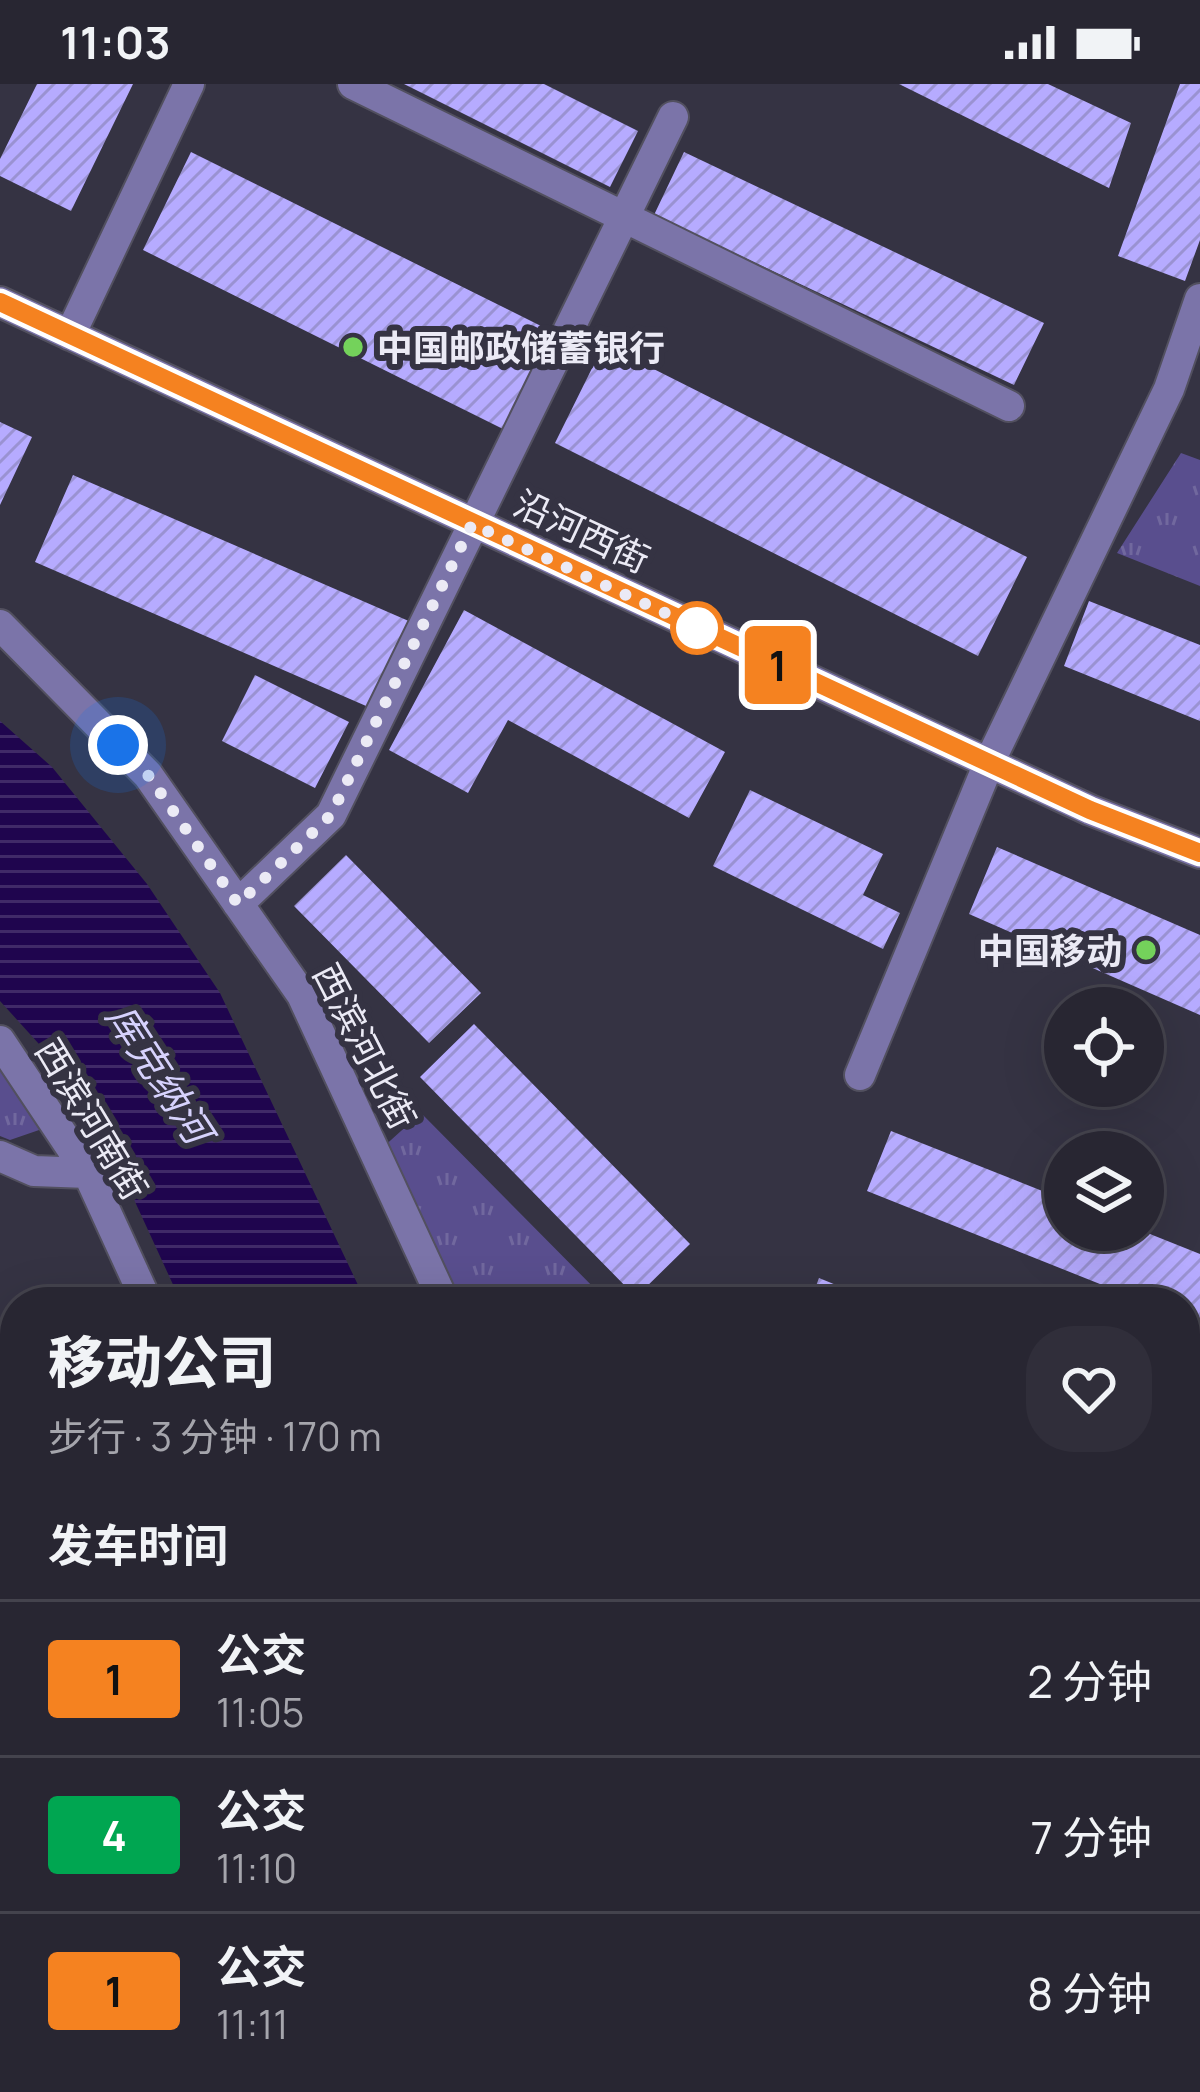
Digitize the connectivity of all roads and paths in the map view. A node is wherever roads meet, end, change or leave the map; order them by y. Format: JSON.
{"nodes":[{"id":1,"x":188,"y":84,"type":"edge"},
{"id":2,"x":353,"y":84,"type":"edge"},
{"id":3,"x":674,"y":117,"type":"dead end"},
{"id":4,"x":624,"y":217,"type":"junction"},
{"id":5,"x":1200,"y":299,"type":"edge"},
{"id":6,"x":0,"y":302,"type":"edge"},
{"id":7,"x":70,"y":335,"type":"junction"},
{"id":8,"x":1009,"y":406,"type":"dead end"},
{"id":9,"x":472,"y":524,"type":"junction"},
{"id":10,"x":0,"y":625,"type":"edge"},
{"id":11,"x":988,"y":763,"type":"junction"},
{"id":12,"x":1200,"y":853,"type":"edge"},
{"id":13,"x":238,"y":904,"type":"junction"},
{"id":14,"x":0,"y":1042,"type":"edge"},
{"id":15,"x":860,"y":1075,"type":"dead end"},
{"id":16,"x":0,"y":1156,"type":"edge"},
{"id":17,"x":88,"y":1173,"type":"junction"},
{"id":18,"x":140,"y":1287,"type":"edge"},
{"id":19,"x":437,"y":1287,"type":"edge"}],
"edges":[{"from":1,"to":7,"type":"street"},
{"from":2,"to":4,"type":"street"},
{"from":3,"to":4,"type":"street"},
{"from":4,"to":8,"type":"street"},
{"from":4,"to":9,"type":"street"},
{"from":5,"to":11,"type":"street"},
{"from":6,"to":7,"type":"street","name":"沿河西街"},
{"from":7,"to":9,"type":"street","name":"沿河西街"},
{"from":9,"to":11,"type":"street","name":"沿河西街"},
{"from":9,"to":13,"type":"street"},
{"from":10,"to":13,"type":"street","name":"西滨河北街"},
{"from":11,"to":12,"type":"street","name":"沿河西街"},
{"from":11,"to":15,"type":"street"},
{"from":13,"to":19,"type":"street","name":"西滨河北街"},
{"from":14,"to":17,"type":"street","name":"西滨河南街"},
{"from":16,"to":17,"type":"street"},
{"from":17,"to":18,"type":"street","name":"西滨河南街"}]}
